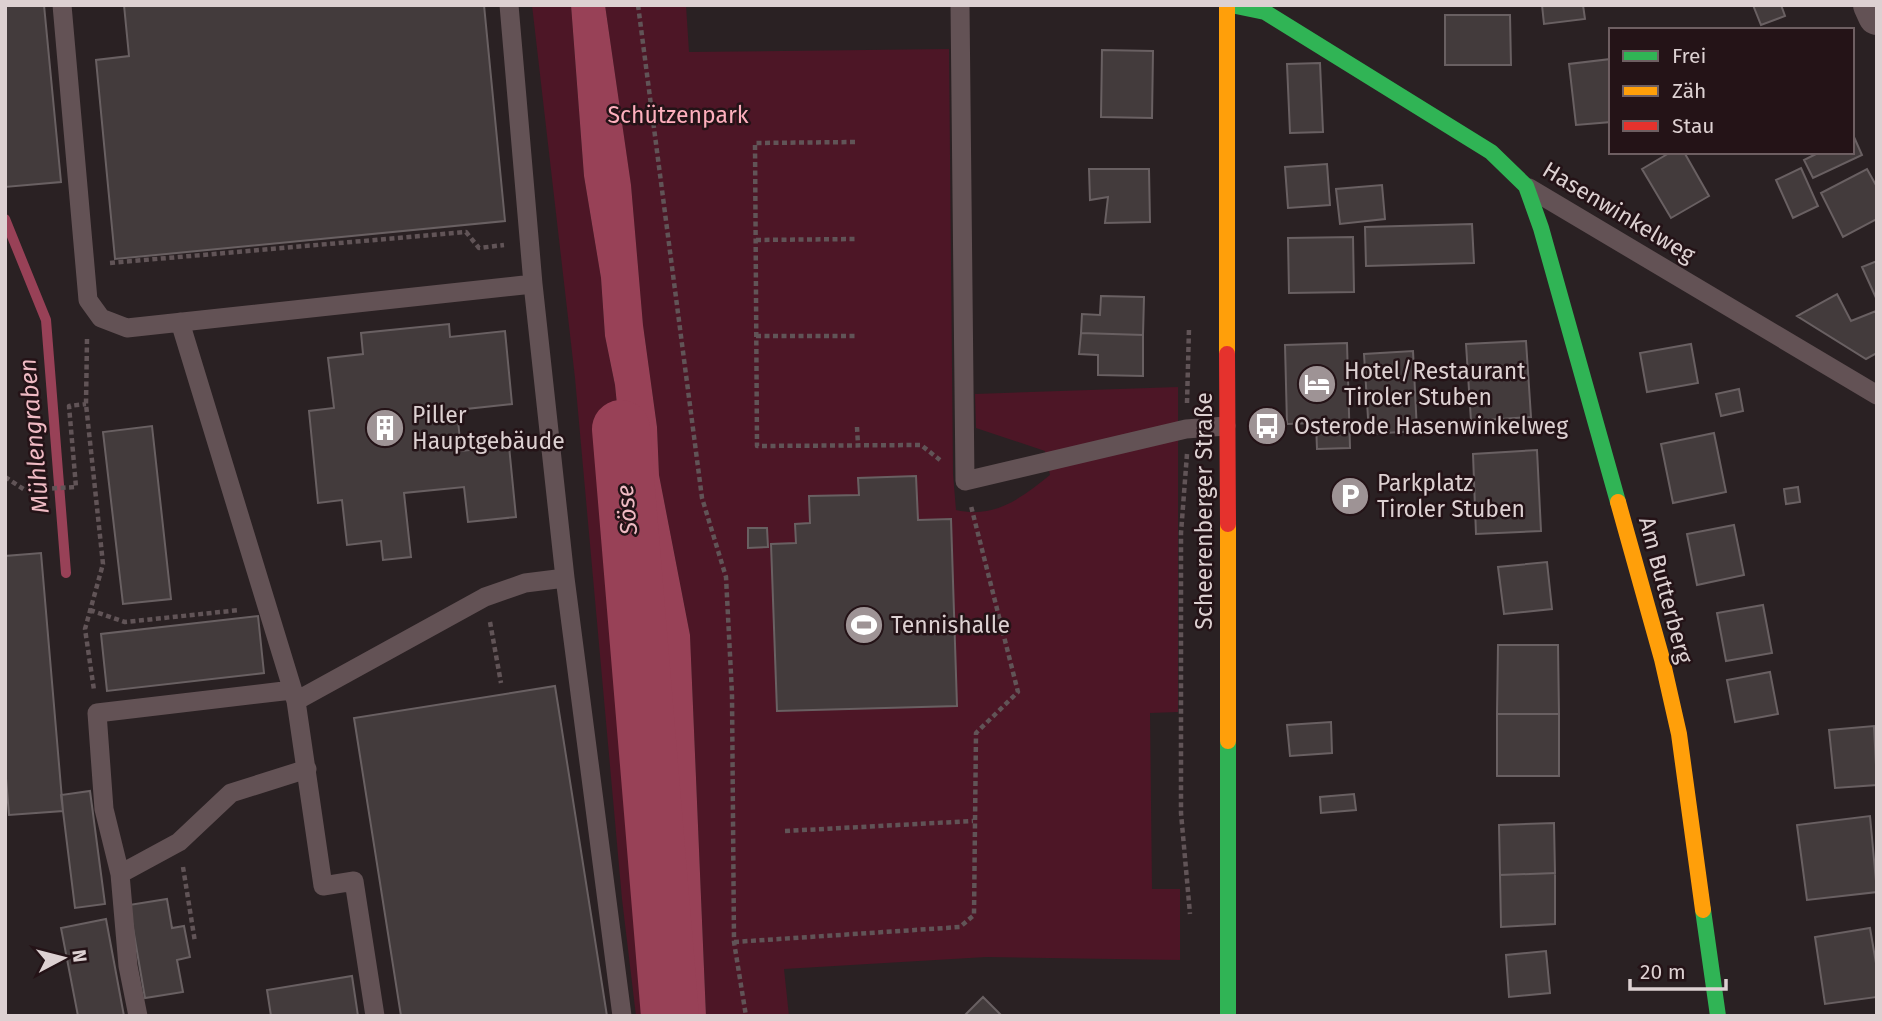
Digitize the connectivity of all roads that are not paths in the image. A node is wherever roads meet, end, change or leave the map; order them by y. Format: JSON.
{"nodes":[{"id":1,"x":62,"y":5,"type":"edge"},
{"id":2,"x":509,"y":5,"type":"edge"},
{"id":3,"x":960,"y":5,"type":"edge"},
{"id":4,"x":1229,"y":5,"type":"edge"},
{"id":5,"x":1872,"y":5,"type":"edge"},
{"id":6,"x":1877,"y":16,"type":"edge"},
{"id":7,"x":1525,"y":186,"type":"junction"},
{"id":8,"x":533,"y":284,"type":"junction"},
{"id":9,"x":180,"y":322,"type":"junction"},
{"id":10,"x":1877,"y":395,"type":"edge"},
{"id":11,"x":1226,"y":426,"type":"junction"},
{"id":12,"x":565,"y":578,"type":"junction"},
{"id":13,"x":294,"y":696,"type":"junction"},
{"id":14,"x":307,"y":769,"type":"junction"},
{"id":15,"x":120,"y":874,"type":"junction"},
{"id":16,"x":138,"y":1016,"type":"edge"},
{"id":17,"x":375,"y":1016,"type":"edge"},
{"id":18,"x":622,"y":1016,"type":"edge"},
{"id":19,"x":1228,"y":1016,"type":"edge"},
{"id":20,"x":1718,"y":1016,"type":"edge"}],
"edges":[{"from":1,"to":9,"type":"lane"},
{"from":2,"to":8,"type":"lane"},
{"from":3,"to":11,"type":"lane"},
{"from":4,"to":7,"type":"street","name":"Hasenwinkelweg"},
{"from":4,"to":11,"type":"street","name":"Scheerenberger Straße"},
{"from":5,"to":6,"type":"street"},
{"from":7,"to":10,"type":"lane","name":"Hasenwinkelweg"},
{"from":7,"to":20,"type":"street","name":"Am Butterberg"},
{"from":8,"to":9,"type":"lane"},
{"from":8,"to":12,"type":"lane"},
{"from":9,"to":13,"type":"lane"},
{"from":11,"to":19,"type":"street","name":"Scheerenberger Straße"},
{"from":12,"to":13,"type":"lane"},
{"from":12,"to":18,"type":"lane"},
{"from":13,"to":14,"type":"lane"},
{"from":13,"to":15,"type":"lane"},
{"from":14,"to":15,"type":"lane"},
{"from":14,"to":17,"type":"lane"},
{"from":15,"to":16,"type":"lane"}]}
